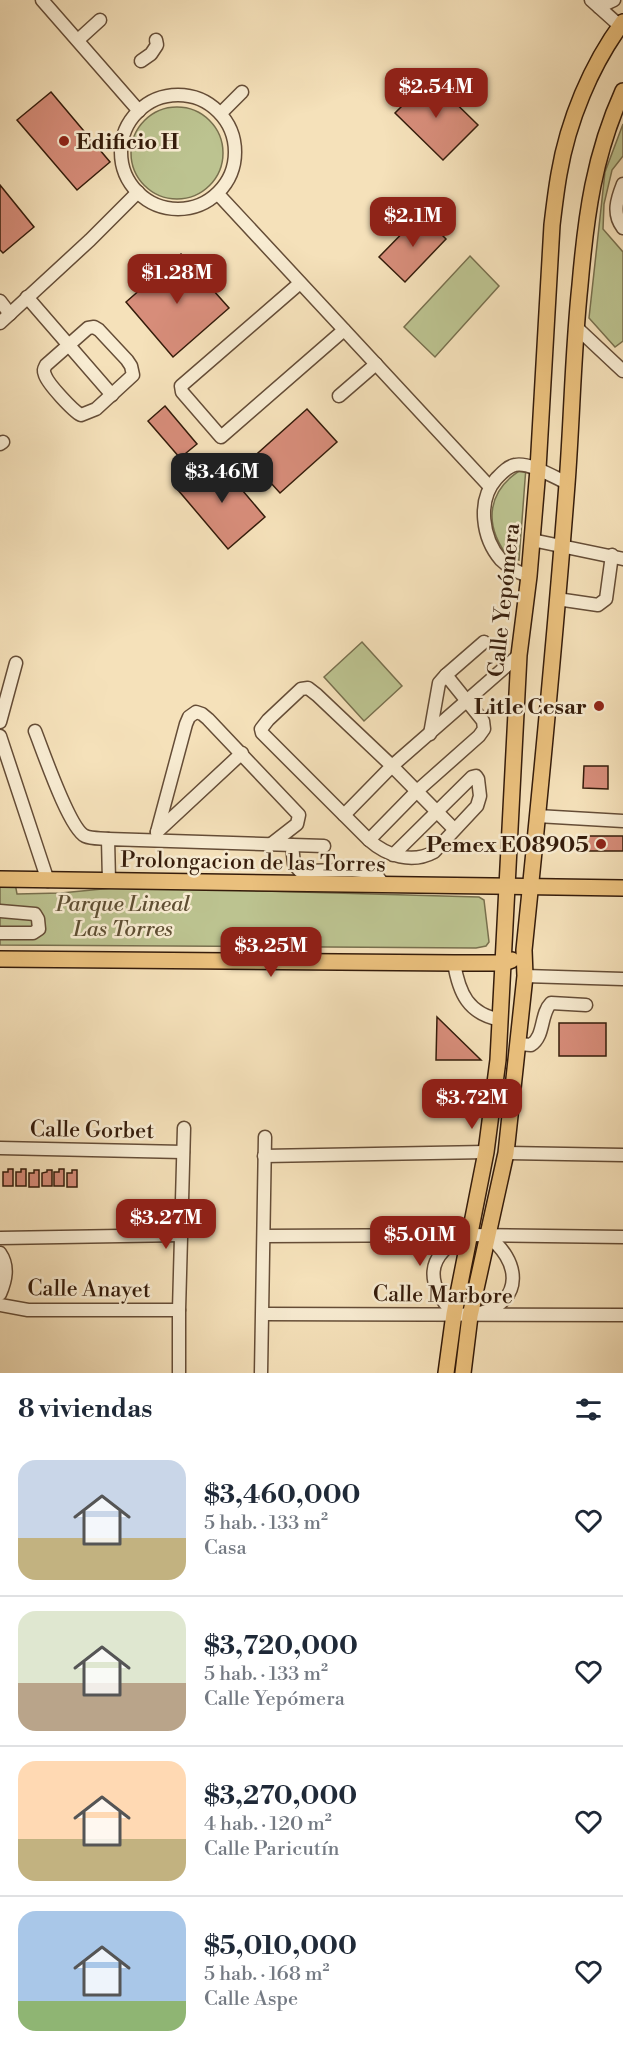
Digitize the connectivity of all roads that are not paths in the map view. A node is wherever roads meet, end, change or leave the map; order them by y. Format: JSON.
{"nodes":[{"id":1,"x":42,"y":0,"type":"edge"},
{"id":2,"x":614,"y":0,"type":"edge"},
{"id":3,"x":595,"y":4,"type":"edge"},
{"id":4,"x":99,"y":20,"type":"dead end"},
{"id":5,"x":621,"y":24,"type":"edge"},
{"id":6,"x":78,"y":40,"type":"junction"},
{"id":7,"x":156,"y":40,"type":"dead end"},
{"id":8,"x":141,"y":61,"type":"dead end"},
{"id":9,"x":623,"y":91,"type":"edge"},
{"id":10,"x":242,"y":92,"type":"dead end"},
{"id":11,"x":139,"y":111,"type":"junction"},
{"id":12,"x":221,"y":113,"type":"junction"},
{"id":13,"x":623,"y":184,"type":"edge"},
{"id":14,"x":138,"y":192,"type":"junction"},
{"id":15,"x":218,"y":194,"type":"junction"},
{"id":16,"x":623,"y":228,"type":"edge"},
{"id":17,"x":300,"y":283,"type":"junction"},
{"id":18,"x":27,"y":297,"type":"junction"},
{"id":19,"x":0,"y":301,"type":"edge"},
{"id":20,"x":10,"y":314,"type":"junction"},
{"id":21,"x":0,"y":323,"type":"edge"},
{"id":22,"x":576,"y":327,"type":"junction"},
{"id":23,"x":344,"y":330,"type":"junction"},
{"id":24,"x":69,"y":345,"type":"junction"},
{"id":25,"x":376,"y":364,"type":"junction"},
{"id":26,"x":623,"y":371,"type":"edge"},
{"id":27,"x":112,"y":395,"type":"junction"},
{"id":28,"x":339,"y":396,"type":"dead end"},
{"id":29,"x":538,"y":469,"type":"junction"},
{"id":30,"x":567,"y":483,"type":"junction"},
{"id":31,"x":490,"y":487,"type":"junction"},
{"id":32,"x":532,"y":540,"type":"junction"},
{"id":33,"x":561,"y":546,"type":"junction"},
{"id":34,"x":618,"y":557,"type":"edge"},
{"id":35,"x":529,"y":576,"type":"junction"},
{"id":36,"x":557,"y":599,"type":"junction"},
{"id":37,"x":484,"y":642,"type":"dead end"},
{"id":38,"x":519,"y":655,"type":"junction"},
{"id":39,"x":16,"y":663,"type":"dead end"},
{"id":40,"x":446,"y":675,"type":"junction"},
{"id":41,"x":468,"y":700,"type":"junction"},
{"id":42,"x":0,"y":722,"type":"edge"},
{"id":43,"x":35,"y":731,"type":"dead end"},
{"id":44,"x":430,"y":734,"type":"junction"},
{"id":45,"x":0,"y":736,"type":"edge"},
{"id":46,"x":242,"y":753,"type":"junction"},
{"id":47,"x":392,"y":766,"type":"junction"},
{"id":48,"x":417,"y":791,"type":"junction"},
{"id":49,"x":437,"y":811,"type":"junction"},
{"id":50,"x":344,"y":815,"type":"junction"},
{"id":51,"x":537,"y":816,"type":"junction"},
{"id":52,"x":623,"y":821,"type":"edge"},
{"id":53,"x":454,"y":829,"type":"junction"},
{"id":54,"x":153,"y":836,"type":"junction"},
{"id":55,"x":108,"y":839,"type":"junction"},
{"id":56,"x":369,"y":840,"type":"junction"},
{"id":57,"x":270,"y":845,"type":"junction"},
{"id":58,"x":292,"y":845,"type":"junction"},
{"id":59,"x":324,"y":846,"type":"dead end"},
{"id":60,"x":393,"y":855,"type":"junction"},
{"id":61,"x":0,"y":879,"type":"edge"},
{"id":62,"x":48,"y":881,"type":"junction"},
{"id":63,"x":109,"y":882,"type":"junction"},
{"id":64,"x":384,"y":885,"type":"junction"},
{"id":65,"x":506,"y":886,"type":"junction"},
{"id":66,"x":531,"y":887,"type":"junction"},
{"id":67,"x":623,"y":888,"type":"edge"},
{"id":68,"x":0,"y":911,"type":"edge"},
{"id":69,"x":0,"y":933,"type":"edge"},
{"id":70,"x":524,"y":950,"type":"junction"},
{"id":71,"x":0,"y":959,"type":"edge"},
{"id":72,"x":454,"y":963,"type":"junction"},
{"id":73,"x":504,"y":963,"type":"junction"},
{"id":74,"x":525,"y":976,"type":"junction"},
{"id":75,"x":623,"y":980,"type":"edge"},
{"id":76,"x":586,"y":1005,"type":"dead end"},
{"id":77,"x":501,"y":1020,"type":"junction"},
{"id":78,"x":519,"y":1044,"type":"junction"},
{"id":79,"x":184,"y":1128,"type":"dead end"},
{"id":80,"x":265,"y":1137,"type":"dead end"},
{"id":81,"x":0,"y":1148,"type":"edge"},
{"id":82,"x":183,"y":1152,"type":"junction"},
{"id":83,"x":486,"y":1152,"type":"junction"},
{"id":84,"x":506,"y":1153,"type":"junction"},
{"id":85,"x":623,"y":1155,"type":"edge"},
{"id":86,"x":264,"y":1156,"type":"junction"},
{"id":87,"x":181,"y":1235,"type":"junction"},
{"id":88,"x":468,"y":1235,"type":"junction"},
{"id":89,"x":264,"y":1236,"type":"junction"},
{"id":90,"x":487,"y":1236,"type":"junction"},
{"id":91,"x":623,"y":1237,"type":"edge"},
{"id":92,"x":0,"y":1238,"type":"edge"},
{"id":93,"x":0,"y":1253,"type":"edge"},
{"id":94,"x":0,"y":1294,"type":"edge"},
{"id":95,"x":0,"y":1305,"type":"edge"},
{"id":96,"x":179,"y":1310,"type":"junction"},
{"id":97,"x":262,"y":1314,"type":"junction"},
{"id":98,"x":454,"y":1314,"type":"junction"},
{"id":99,"x":623,"y":1315,"type":"edge"},
{"id":100,"x":470,"y":1316,"type":"junction"},
{"id":101,"x":179,"y":1373,"type":"edge"},
{"id":102,"x":261,"y":1373,"type":"edge"},
{"id":103,"x":446,"y":1373,"type":"edge"},
{"id":104,"x":463,"y":1373,"type":"edge"}],
"edges":[{"from":1,"to":6,"type":"street"},
{"from":2,"to":3,"type":"street"},
{"from":3,"to":5,"type":"street"},
{"from":4,"to":6,"type":"street"},
{"from":5,"to":29,"type":"main road","name":"Calle Yepómera"},
{"from":6,"to":11,"type":"street"},
{"from":7,"to":8,"type":"street"},
{"from":9,"to":22,"type":"main road"},
{"from":10,"to":12,"type":"street"},
{"from":11,"to":12,"type":"street"},
{"from":11,"to":14,"type":"street"},
{"from":12,"to":15,"type":"street"},
{"from":13,"to":16,"type":"street"},
{"from":14,"to":15,"type":"street"},
{"from":14,"to":18,"type":"street"},
{"from":15,"to":17,"type":"street"},
{"from":17,"to":23,"type":"street"},
{"from":17,"to":23,"type":"street"},
{"from":18,"to":20,"type":"street"},
{"from":18,"to":24,"type":"street"},
{"from":19,"to":20,"type":"street"},
{"from":20,"to":21,"type":"street"},
{"from":22,"to":26,"type":"street"},
{"from":22,"to":30,"type":"main road"},
{"from":23,"to":25,"type":"street"},
{"from":24,"to":27,"type":"street"},
{"from":24,"to":27,"type":"street"},
{"from":24,"to":27,"type":"street"},
{"from":25,"to":28,"type":"street"},
{"from":25,"to":31,"type":"street"},
{"from":29,"to":30,"type":"street"},
{"from":29,"to":31,"type":"street"},
{"from":29,"to":32,"type":"main road","name":"Calle Yepómera"},
{"from":30,"to":33,"type":"main road"},
{"from":31,"to":35,"type":"street"},
{"from":32,"to":33,"type":"street"},
{"from":32,"to":35,"type":"main road","name":"Calle Yepómera"},
{"from":33,"to":34,"type":"street"},
{"from":33,"to":36,"type":"main road"},
{"from":34,"to":36,"type":"street"},
{"from":35,"to":38,"type":"main road","name":"Calle Yepómera"},
{"from":36,"to":51,"type":"main road"},
{"from":37,"to":40,"type":"street"},
{"from":38,"to":41,"type":"street"},
{"from":38,"to":65,"type":"main road","name":"Calle Yepómera"},
{"from":39,"to":42,"type":"street"},
{"from":40,"to":41,"type":"street"},
{"from":40,"to":44,"type":"street"},
{"from":41,"to":44,"type":"street"},
{"from":41,"to":48,"type":"street"},
{"from":43,"to":55,"type":"street"},
{"from":44,"to":47,"type":"street"},
{"from":45,"to":62,"type":"street"},
{"from":46,"to":54,"type":"street"},
{"from":46,"to":54,"type":"street"},
{"from":46,"to":57,"type":"street"},
{"from":47,"to":48,"type":"street"},
{"from":47,"to":50,"type":"street"},
{"from":47,"to":50,"type":"street"},
{"from":48,"to":49,"type":"street"},
{"from":48,"to":56,"type":"street"},
{"from":49,"to":53,"type":"street"},
{"from":49,"to":53,"type":"street"},
{"from":49,"to":60,"type":"street"},
{"from":50,"to":56,"type":"street"},
{"from":51,"to":52,"type":"street"},
{"from":51,"to":66,"type":"main road"},
{"from":53,"to":60,"type":"street"},
{"from":54,"to":55,"type":"street"},
{"from":54,"to":57,"type":"street"},
{"from":55,"to":63,"type":"street"},
{"from":56,"to":60,"type":"street"},
{"from":57,"to":58,"type":"street"},
{"from":58,"to":59,"type":"street"},
{"from":58,"to":64,"type":"street"},
{"from":61,"to":62,"type":"main road","name":"Prolongacion de las Torres"},
{"from":62,"to":63,"type":"main road","name":"Prolongacion de las Torres"},
{"from":63,"to":64,"type":"main road","name":"Prolongacion de las Torres"},
{"from":64,"to":65,"type":"main road","name":"Prolongacion de las Torres"},
{"from":65,"to":66,"type":"main road","name":"Prolongacion de las Torres"},
{"from":65,"to":73,"type":"main road","name":"Calle Yepómera"},
{"from":66,"to":67,"type":"main road","name":"Prolongacion de las Torres"},
{"from":66,"to":70,"type":"main road"},
{"from":68,"to":69,"type":"street"},
{"from":70,"to":73,"type":"main road"},
{"from":70,"to":74,"type":"main road"},
{"from":71,"to":72,"type":"main road"},
{"from":72,"to":73,"type":"main road"},
{"from":72,"to":77,"type":"street"},
{"from":73,"to":77,"type":"main road","name":"Calle Yepómera"},
{"from":74,"to":75,"type":"street"},
{"from":74,"to":78,"type":"main road"},
{"from":76,"to":78,"type":"street"},
{"from":77,"to":83,"type":"main road","name":"Calle Yepómera"},
{"from":78,"to":84,"type":"main road"},
{"from":79,"to":82,"type":"street"},
{"from":80,"to":86,"type":"street"},
{"from":81,"to":82,"type":"street","name":"Calle Gorbet"},
{"from":82,"to":87,"type":"street"},
{"from":83,"to":86,"type":"street"},
{"from":83,"to":88,"type":"main road","name":"Calle Yepómera"},
{"from":84,"to":85,"type":"street"},
{"from":84,"to":90,"type":"main road"},
{"from":86,"to":89,"type":"street"},
{"from":87,"to":92,"type":"street"},
{"from":87,"to":96,"type":"street"},
{"from":88,"to":89,"type":"street"},
{"from":88,"to":90,"type":"street"},
{"from":88,"to":98,"type":"main road","name":"Calle Yepómera"},
{"from":88,"to":98,"type":"street"},
{"from":89,"to":97,"type":"street"},
{"from":90,"to":91,"type":"street"},
{"from":90,"to":100,"type":"main road"},
{"from":90,"to":100,"type":"street"},
{"from":93,"to":94,"type":"street"},
{"from":95,"to":96,"type":"street","name":"Calle Anayet"},
{"from":96,"to":101,"type":"street"},
{"from":97,"to":98,"type":"street","name":"Calle Marbore"},
{"from":97,"to":102,"type":"street"},
{"from":98,"to":100,"type":"street","name":"Calle Marbore"},
{"from":98,"to":103,"type":"main road","name":"Calle Yepómera"},
{"from":99,"to":100,"type":"street","name":"Calle Marbore"},
{"from":100,"to":104,"type":"main road"}]}
